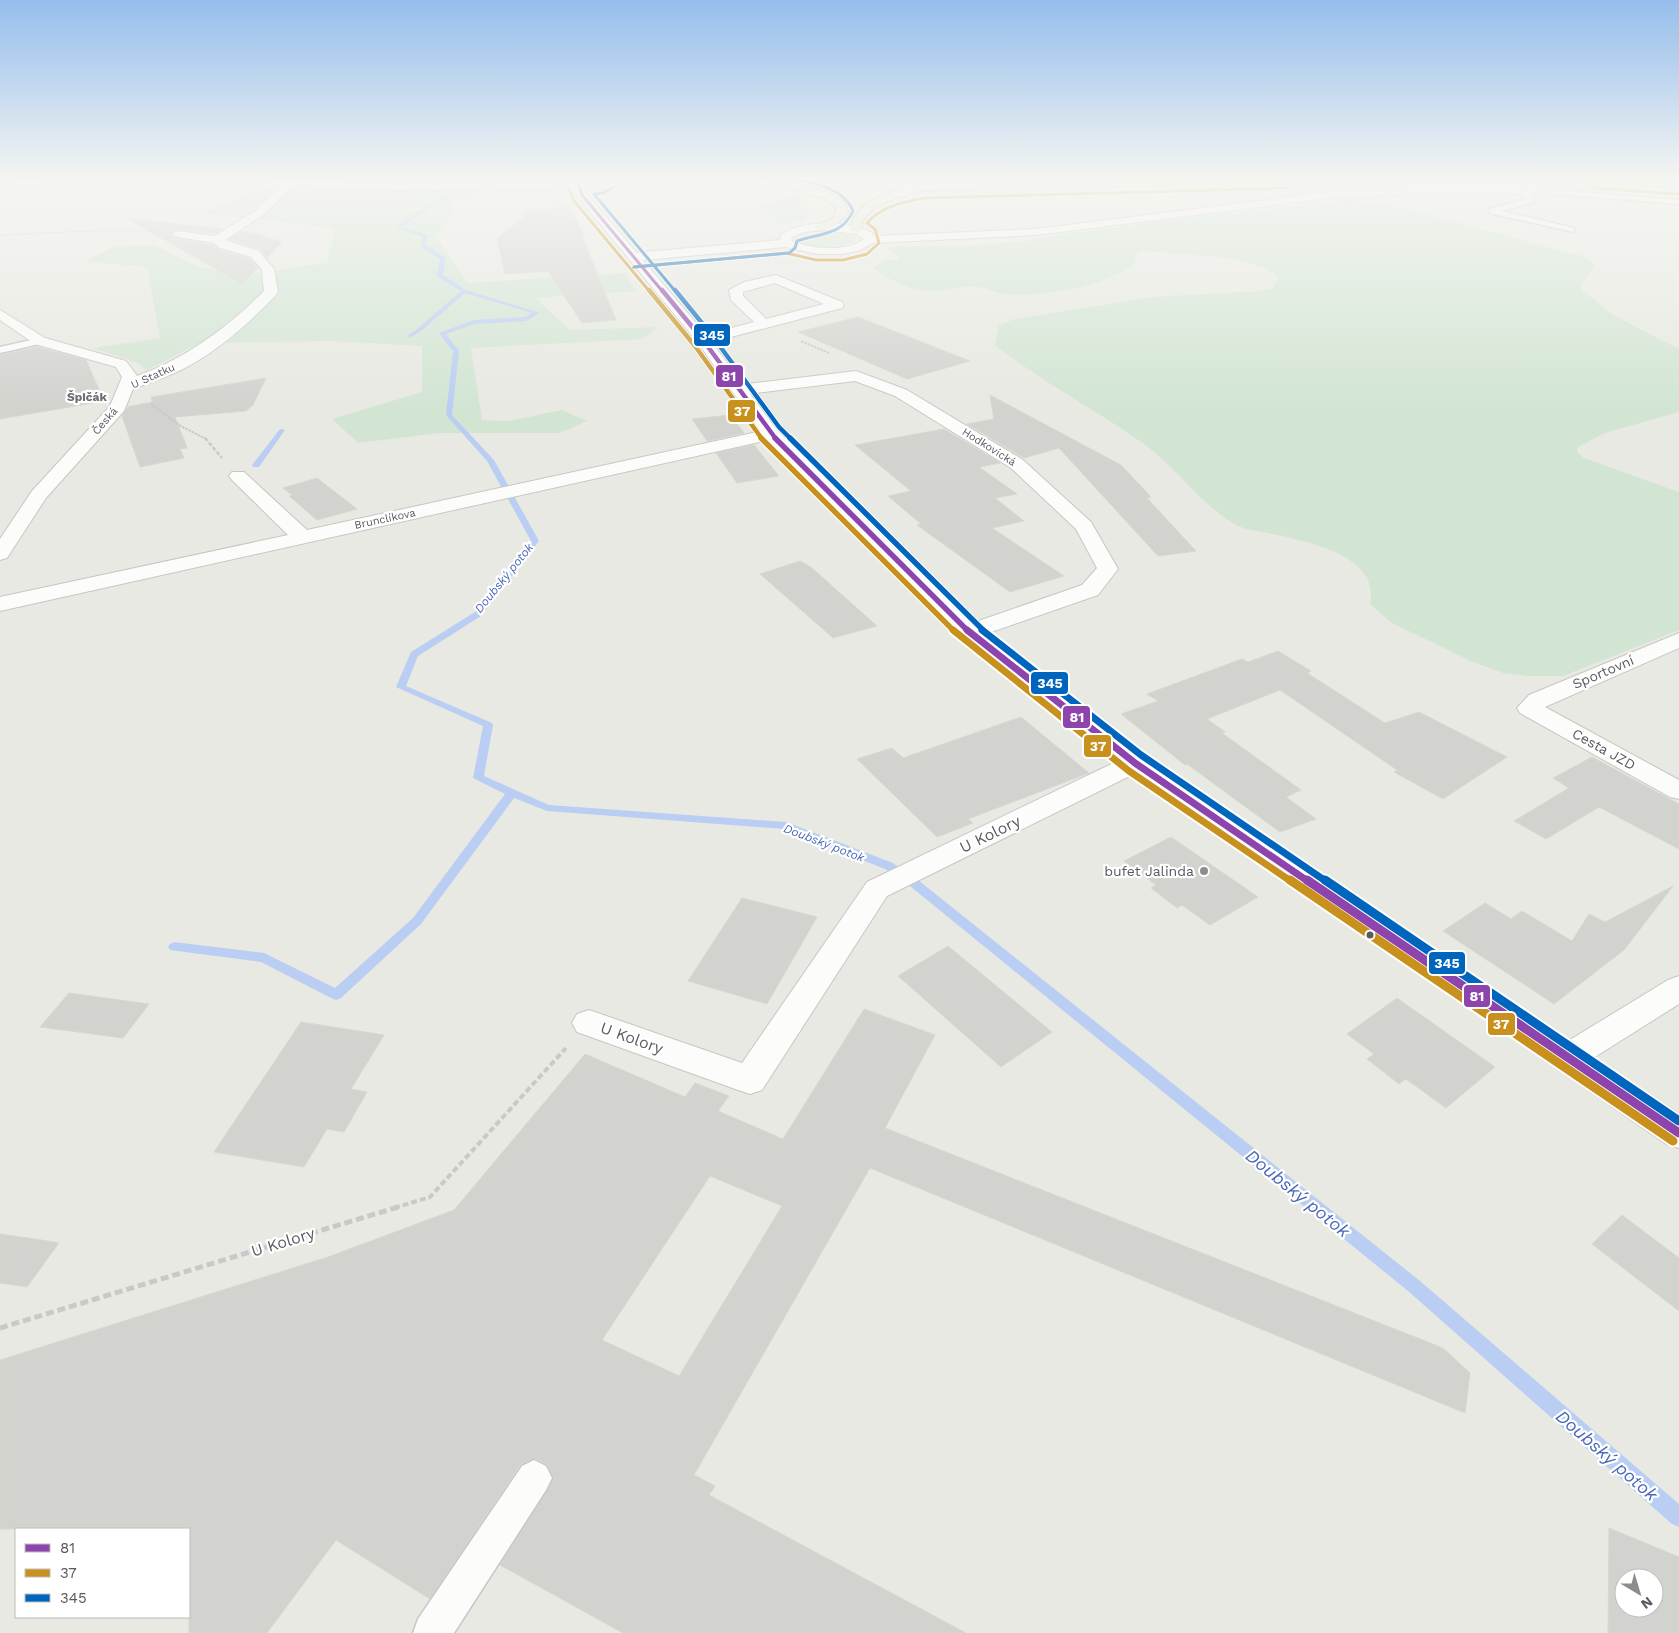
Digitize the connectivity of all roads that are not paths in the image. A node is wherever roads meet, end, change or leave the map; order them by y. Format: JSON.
{"nodes":[{"id":1,"x":255,"y":254,"type":"edge"},
{"id":2,"x":631,"y":254,"type":"edge"},
{"id":3,"x":664,"y":254,"type":"edge"},
{"id":4,"x":633,"y":257,"type":"junction"},
{"id":5,"x":0,"y":314,"type":"edge"},
{"id":6,"x":763,"y":324,"type":"junction"},
{"id":7,"x":40,"y":340,"type":"junction"},
{"id":8,"x":703,"y":340,"type":"junction"},
{"id":9,"x":0,"y":350,"type":"edge"},
{"id":10,"x":126,"y":386,"type":"junction"},
{"id":11,"x":739,"y":390,"type":"junction"},
{"id":12,"x":771,"y":434,"type":"junction"},
{"id":13,"x":238,"y":476,"type":"road end"},
{"id":14,"x":303,"y":538,"type":"junction"},
{"id":15,"x":0,"y":554,"type":"edge"},
{"id":16,"x":0,"y":604,"type":"edge"},
{"id":17,"x":969,"y":632,"type":"junction"},
{"id":18,"x":1679,"y":640,"type":"edge"},
{"id":19,"x":1529,"y":708,"type":"joint"},
{"id":20,"x":1135,"y":763,"type":"junction"},
{"id":21,"x":1679,"y":791,"type":"edge"},
{"id":22,"x":1679,"y":988,"type":"edge"},
{"id":23,"x":589,"y":1023,"type":"road end"},
{"id":24,"x":1567,"y":1058,"type":"junction"},
{"id":25,"x":1679,"y":1133,"type":"edge"},
{"id":26,"x":534,"y":1478,"type":"dead end"},
{"id":27,"x":432,"y":1633,"type":"edge"}],
"edges":[{"from":1,"to":10,"type":"street","name":"U Statku"},
{"from":2,"to":4,"type":"street"},
{"from":3,"to":4,"type":"street"},
{"from":4,"to":8,"type":"street"},
{"from":5,"to":7,"type":"street"},
{"from":6,"to":6,"type":"street"},
{"from":6,"to":8,"type":"street"},
{"from":7,"to":9,"type":"lane"},
{"from":7,"to":10,"type":"street"},
{"from":8,"to":11,"type":"street"},
{"from":10,"to":15,"type":"street","name":"Česká"},
{"from":11,"to":12,"type":"street"},
{"from":11,"to":17,"type":"street","name":"Hodkovická"},
{"from":12,"to":14,"type":"street","name":"Brunclíkova"},
{"from":12,"to":17,"type":"street"},
{"from":13,"to":14,"type":"street"},
{"from":14,"to":16,"type":"street","name":"Brunclíkova"},
{"from":17,"to":20,"type":"street"},
{"from":18,"to":19,"type":"street","name":"Sportovní"},
{"from":19,"to":21,"type":"street","name":"Cesta JZD"},
{"from":20,"to":23,"type":"street","name":"U Kolory"},
{"from":20,"to":24,"type":"street"},
{"from":22,"to":24,"type":"street"},
{"from":24,"to":25,"type":"street"},
{"from":26,"to":27,"type":"lane"}]}
